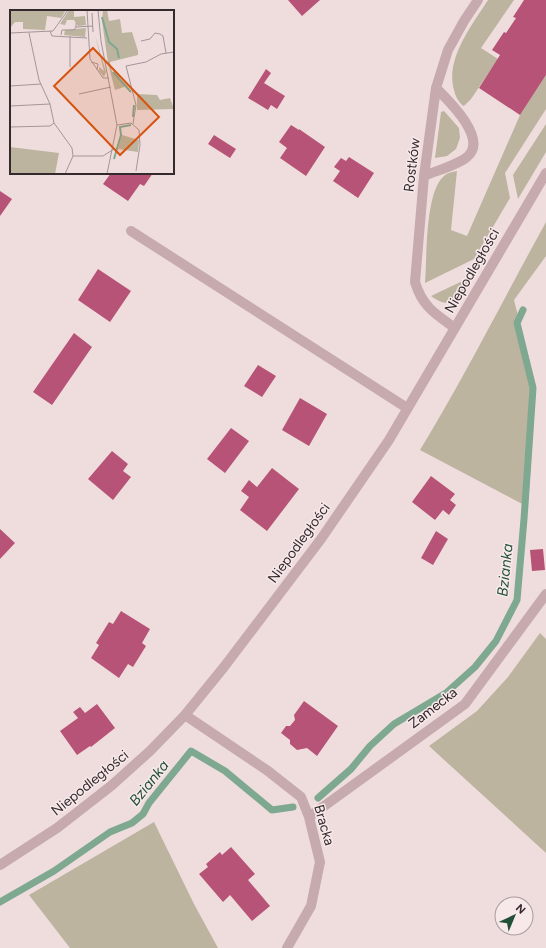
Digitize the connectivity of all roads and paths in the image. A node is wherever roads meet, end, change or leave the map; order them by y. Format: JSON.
{"nodes":[{"id":1,"x":478,"y":0,"type":"edge"},
{"id":2,"x":436,"y":88,"type":"junction"},
{"id":3,"x":546,"y":173,"type":"edge"},
{"id":4,"x":424,"y":176,"type":"junction"},
{"id":5,"x":131,"y":231,"type":"dead end"},
{"id":6,"x":455,"y":328,"type":"junction"},
{"id":7,"x":407,"y":408,"type":"junction"},
{"id":8,"x":546,"y":594,"type":"edge"},
{"id":9,"x":185,"y":715,"type":"junction"},
{"id":10,"x":310,"y":817,"type":"junction"},
{"id":11,"x":0,"y":865,"type":"edge"},
{"id":12,"x":287,"y":948,"type":"edge"}],
"edges":[{"from":1,"to":2,"type":"street","name":"Rostków"},
{"from":2,"to":4,"type":"street","name":"Rostków"},
{"from":2,"to":4,"type":"street"},
{"from":3,"to":6,"type":"street","name":"Niepodległości"},
{"from":4,"to":6,"type":"street","name":"Rostków"},
{"from":5,"to":7,"type":"street"},
{"from":6,"to":7,"type":"street","name":"Niepodległości"},
{"from":7,"to":9,"type":"street","name":"Niepodległości"},
{"from":8,"to":10,"type":"street","name":"Zamecka"},
{"from":9,"to":10,"type":"street","name":"Bracka"},
{"from":9,"to":11,"type":"street","name":"Niepodległości"},
{"from":10,"to":12,"type":"street","name":"Bracka"}]}
